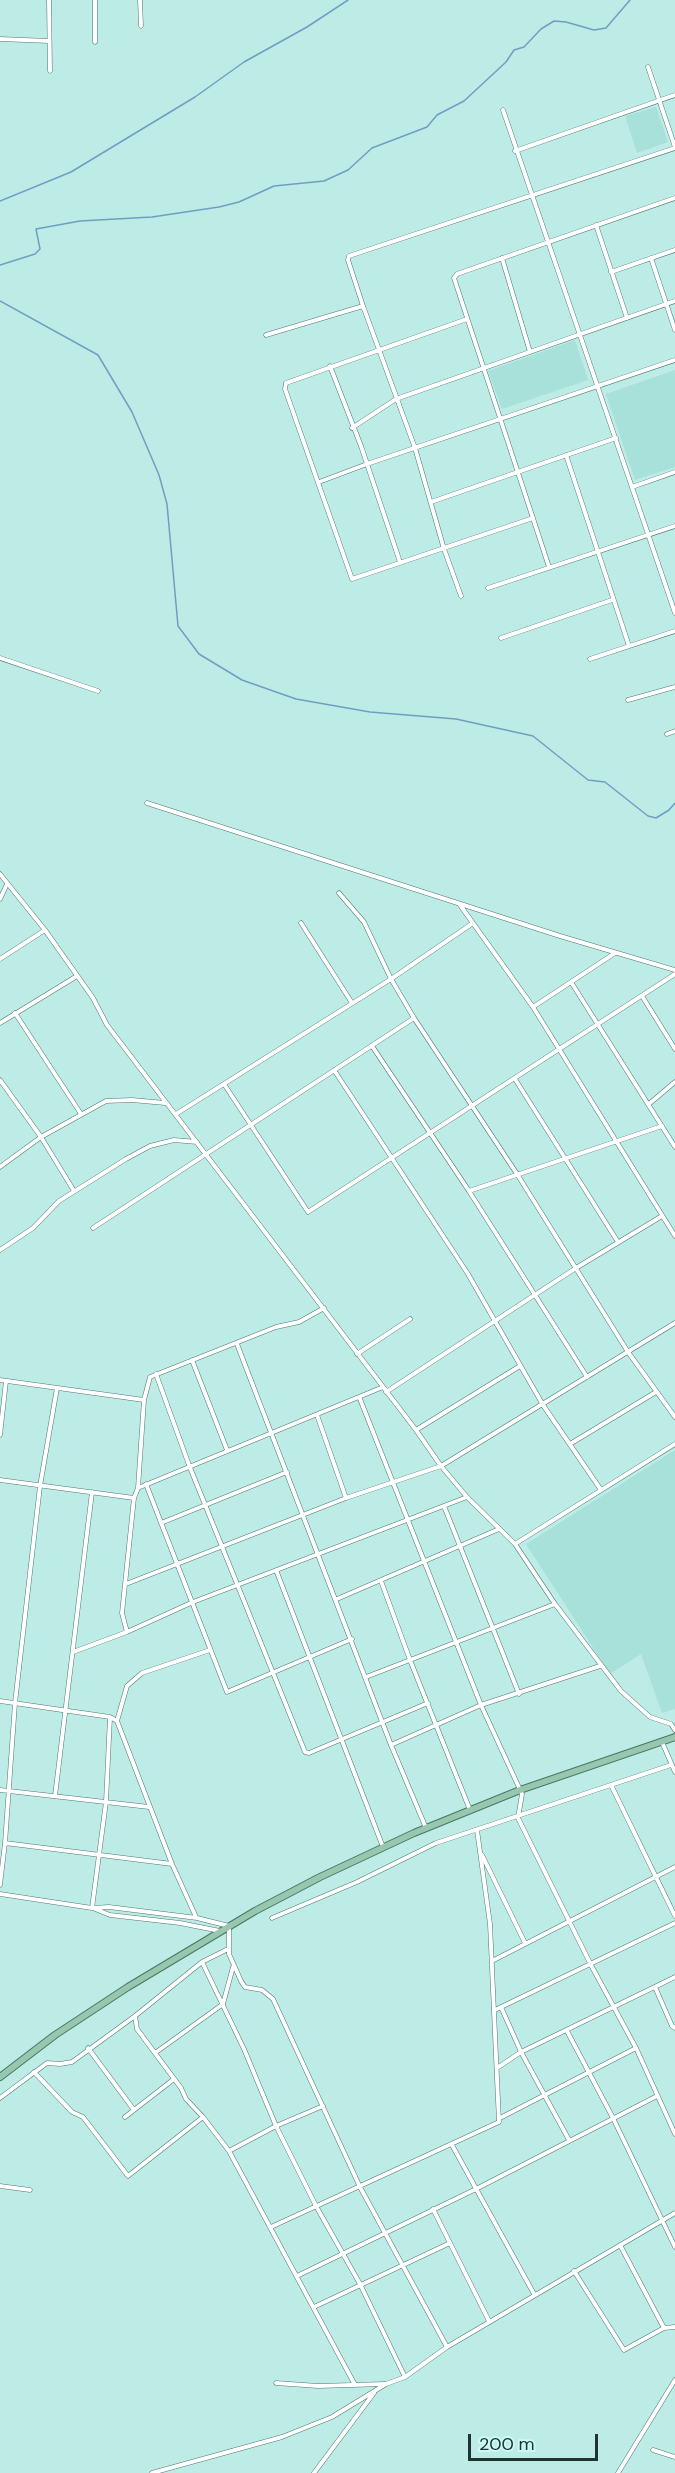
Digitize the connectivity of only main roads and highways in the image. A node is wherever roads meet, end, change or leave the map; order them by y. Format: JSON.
{"nodes":[{"id":1,"x":675,"y":1737,"type":"edge"},
{"id":2,"x":0,"y":2077,"type":"edge"}],
"edges":[{"from":1,"to":2,"type":"main road"}]}
